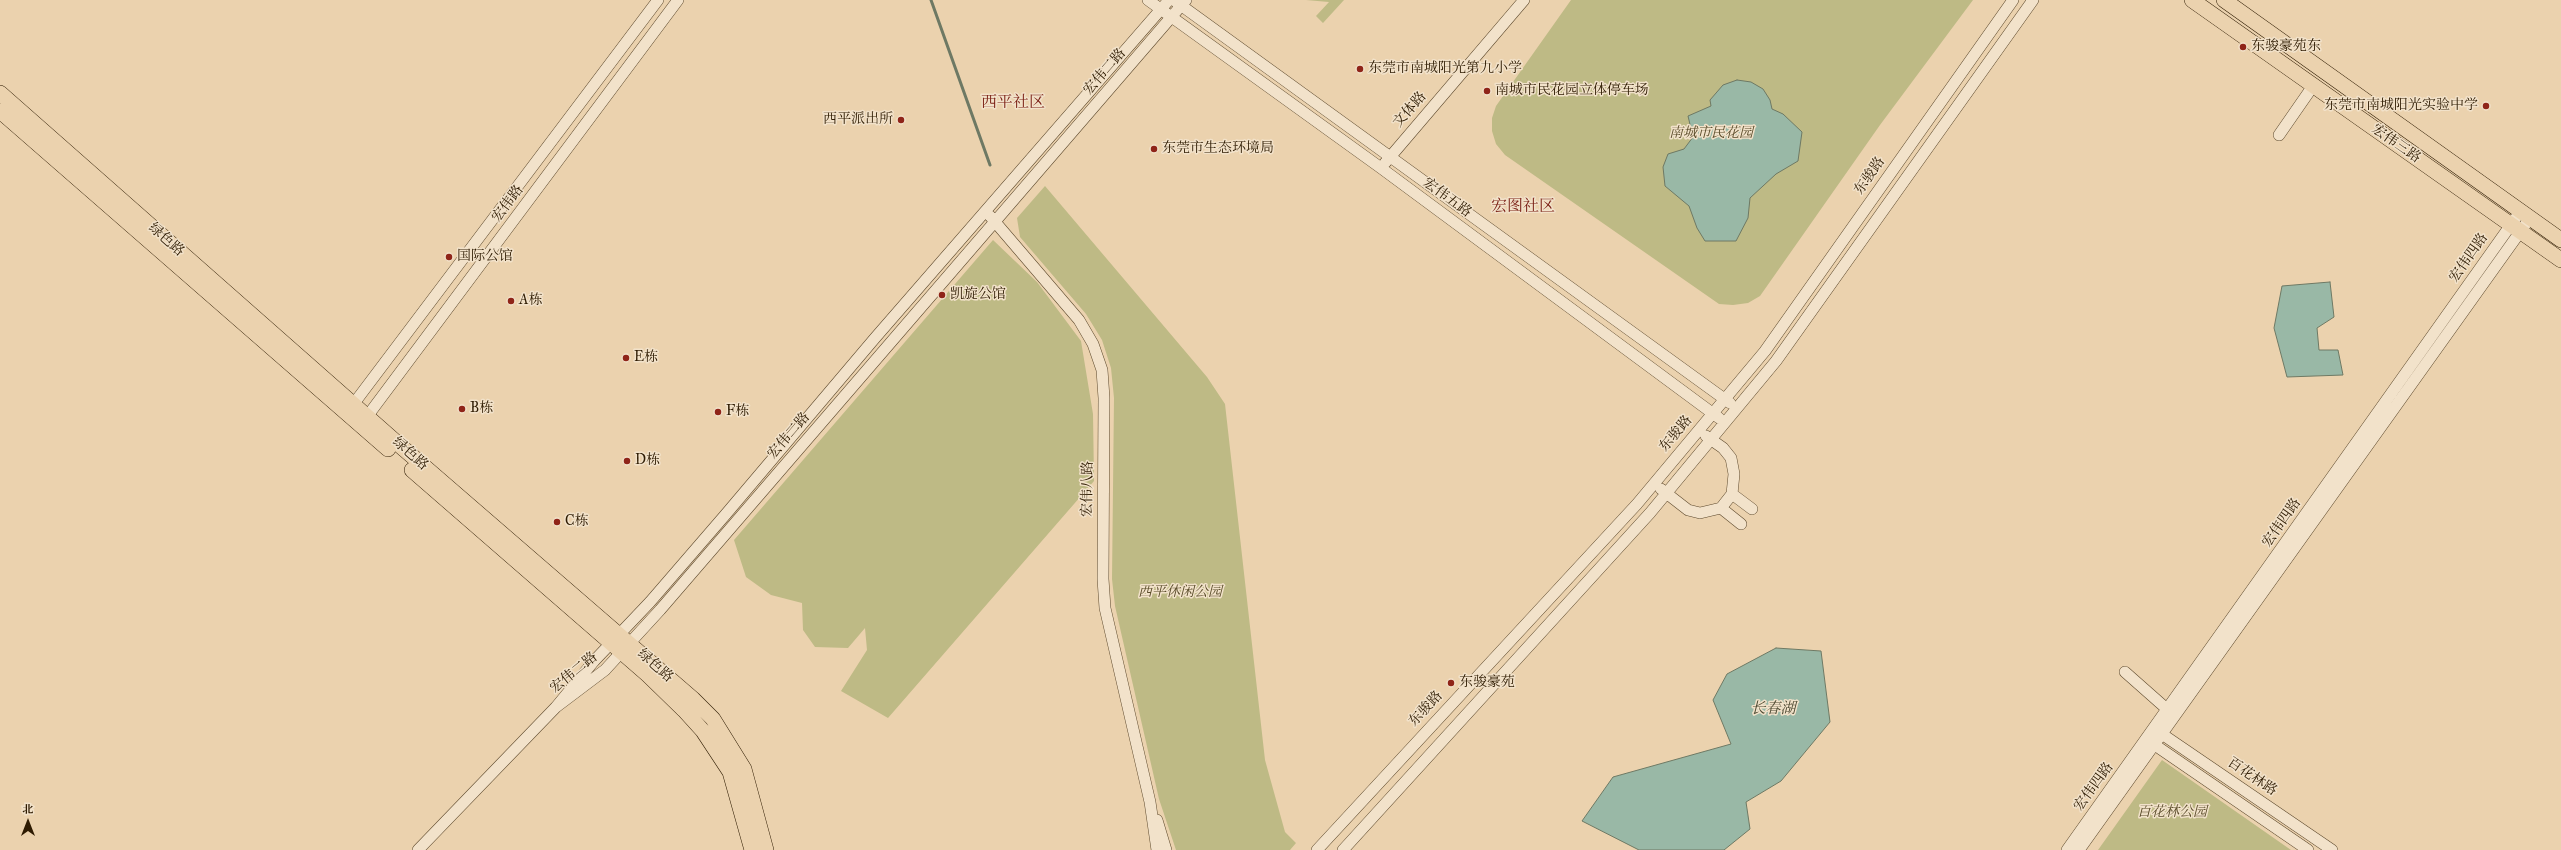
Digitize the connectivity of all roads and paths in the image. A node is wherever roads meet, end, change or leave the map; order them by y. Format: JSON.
{"nodes":[{"id":1,"x":658,"y":0,"type":"edge"},
{"id":2,"x":678,"y":0,"type":"edge"},
{"id":3,"x":1148,"y":0,"type":"edge"},
{"id":4,"x":1524,"y":0,"type":"edge"},
{"id":5,"x":2013,"y":0,"type":"edge"},
{"id":6,"x":2033,"y":0,"type":"edge"},
{"id":7,"x":2192,"y":0,"type":"edge"},
{"id":8,"x":2224,"y":0,"type":"edge"},
{"id":9,"x":1180,"y":2,"type":"edge"},
{"id":10,"x":1165,"y":4,"type":"edge"},
{"id":11,"x":1173,"y":16,"type":"junction"},
{"id":12,"x":2313,"y":86,"type":"junction"},
{"id":13,"x":0,"y":93,"type":"edge"},
{"id":14,"x":0,"y":111,"type":"edge"},
{"id":15,"x":2279,"y":135,"type":"dead end"},
{"id":16,"x":1389,"y":158,"type":"junction"},
{"id":17,"x":1381,"y":168,"type":"junction"},
{"id":18,"x":986,"y":211,"type":"junction"},
{"id":19,"x":2525,"y":215,"type":"junction"},
{"id":20,"x":995,"y":222,"type":"junction"},
{"id":21,"x":2515,"y":228,"type":"junction"},
{"id":22,"x":2561,"y":240,"type":"edge"},
{"id":23,"x":2561,"y":260,"type":"edge"},
{"id":24,"x":1725,"y":399,"type":"junction"},
{"id":25,"x":1738,"y":408,"type":"junction"},
{"id":26,"x":350,"y":409,"type":"junction"},
{"id":27,"x":1713,"y":413,"type":"junction"},
{"id":28,"x":364,"y":421,"type":"junction"},
{"id":29,"x":1726,"y":422,"type":"junction"},
{"id":30,"x":1698,"y":431,"type":"junction"},
{"id":31,"x":1711,"y":440,"type":"junction"},
{"id":32,"x":1655,"y":483,"type":"junction"},
{"id":33,"x":1666,"y":493,"type":"junction"},
{"id":34,"x":1732,"y":494,"type":"junction"},
{"id":35,"x":1721,"y":508,"type":"junction"},
{"id":36,"x":1752,"y":509,"type":"dead end"},
{"id":37,"x":1741,"y":524,"type":"dead end"},
{"id":38,"x":620,"y":643,"type":"junction"},
{"id":39,"x":2125,"y":672,"type":"dead end"},
{"id":40,"x":2168,"y":710,"type":"junction"},
{"id":41,"x":2158,"y":732,"type":"junction"},
{"id":42,"x":2151,"y":742,"type":"junction"},
{"id":43,"x":1150,"y":802,"type":"junction"},
{"id":44,"x":418,"y":850,"type":"edge"},
{"id":45,"x":752,"y":850,"type":"edge"},
{"id":46,"x":766,"y":850,"type":"edge"},
{"id":47,"x":1157,"y":850,"type":"edge"},
{"id":48,"x":1166,"y":850,"type":"edge"},
{"id":49,"x":1317,"y":850,"type":"edge"},
{"id":50,"x":1343,"y":850,"type":"edge"},
{"id":51,"x":2067,"y":850,"type":"edge"},
{"id":52,"x":2079,"y":850,"type":"edge"},
{"id":53,"x":2308,"y":850,"type":"edge"},
{"id":54,"x":2332,"y":850,"type":"edge"}],
"edges":[{"from":1,"to":26,"type":"street","name":"宏伟路"},
{"from":2,"to":28,"type":"street","name":"宏伟路"},
{"from":3,"to":10,"type":"street","name":"宏伟五路"},
{"from":4,"to":16,"type":"street","name":"文体路"},
{"from":5,"to":24,"type":"street","name":"东骏路"},
{"from":6,"to":25,"type":"street"},
{"from":7,"to":12,"type":"main road","name":"宏伟三路"},
{"from":8,"to":19,"type":"main road","name":"宏伟三路"},
{"from":9,"to":11,"type":"street","name":"宏伟二路"},
{"from":9,"to":16,"type":"street","name":"宏伟五路"},
{"from":10,"to":11,"type":"street","name":"宏伟五路"},
{"from":10,"to":18,"type":"street","name":"宏伟二路"},
{"from":11,"to":17,"type":"street","name":"宏伟五路"},
{"from":11,"to":20,"type":"street","name":"宏伟二路"},
{"from":12,"to":15,"type":"street"},
{"from":12,"to":21,"type":"main road","name":"宏伟三路"},
{"from":13,"to":26,"type":"main road","name":"绿色路"},
{"from":14,"to":26,"type":"main road","name":"绿色路"},
{"from":16,"to":17,"type":"street","name":"文体路"},
{"from":16,"to":24,"type":"street","name":"宏伟五路"},
{"from":17,"to":27,"type":"street","name":"宏伟五路"},
{"from":18,"to":20,"type":"street","name":"宏伟八路"},
{"from":18,"to":38,"type":"street","name":"宏伟二路"},
{"from":19,"to":21,"type":"street","name":"宏伟四路"},
{"from":19,"to":22,"type":"main road","name":"宏伟三路"},
{"from":20,"to":38,"type":"street","name":"宏伟二路"},
{"from":20,"to":43,"type":"street","name":"宏伟八路"},
{"from":21,"to":23,"type":"main road","name":"宏伟三路"},
{"from":21,"to":40,"type":"street","name":"宏伟四路"},
{"from":21,"to":41,"type":"street","name":"宏伟四路"},
{"from":24,"to":25,"type":"street"},
{"from":24,"to":27,"type":"street","name":"东骏路"},
{"from":25,"to":29,"type":"street"},
{"from":26,"to":28,"type":"main road","name":"绿色路"},
{"from":27,"to":29,"type":"street","name":"宏伟五路"},
{"from":27,"to":30,"type":"street","name":"东骏路"},
{"from":28,"to":38,"type":"main road","name":"绿色路"},
{"from":29,"to":31,"type":"street"},
{"from":30,"to":31,"type":"street"},
{"from":30,"to":32,"type":"street","name":"东骏路"},
{"from":31,"to":33,"type":"street"},
{"from":31,"to":34,"type":"street"},
{"from":32,"to":33,"type":"street"},
{"from":32,"to":49,"type":"street","name":"东骏路"},
{"from":33,"to":35,"type":"street"},
{"from":33,"to":50,"type":"street"},
{"from":34,"to":35,"type":"street"},
{"from":34,"to":36,"type":"street"},
{"from":35,"to":37,"type":"street"},
{"from":38,"to":44,"type":"street","name":"宏伟二路"},
{"from":38,"to":45,"type":"main road","name":"绿色路"},
{"from":38,"to":46,"type":"main road","name":"绿色路"},
{"from":39,"to":40,"type":"street"},
{"from":40,"to":41,"type":"street","name":"宏伟四路"},
{"from":41,"to":42,"type":"street","name":"宏伟四路"},
{"from":41,"to":54,"type":"street","name":"百花林路"},
{"from":42,"to":51,"type":"street","name":"宏伟四路"},
{"from":42,"to":52,"type":"street","name":"宏伟四路"},
{"from":42,"to":53,"type":"street","name":"百花林路"},
{"from":43,"to":47,"type":"street","name":"宏伟八路"},
{"from":43,"to":48,"type":"street","name":"宏伟八路"}]}
